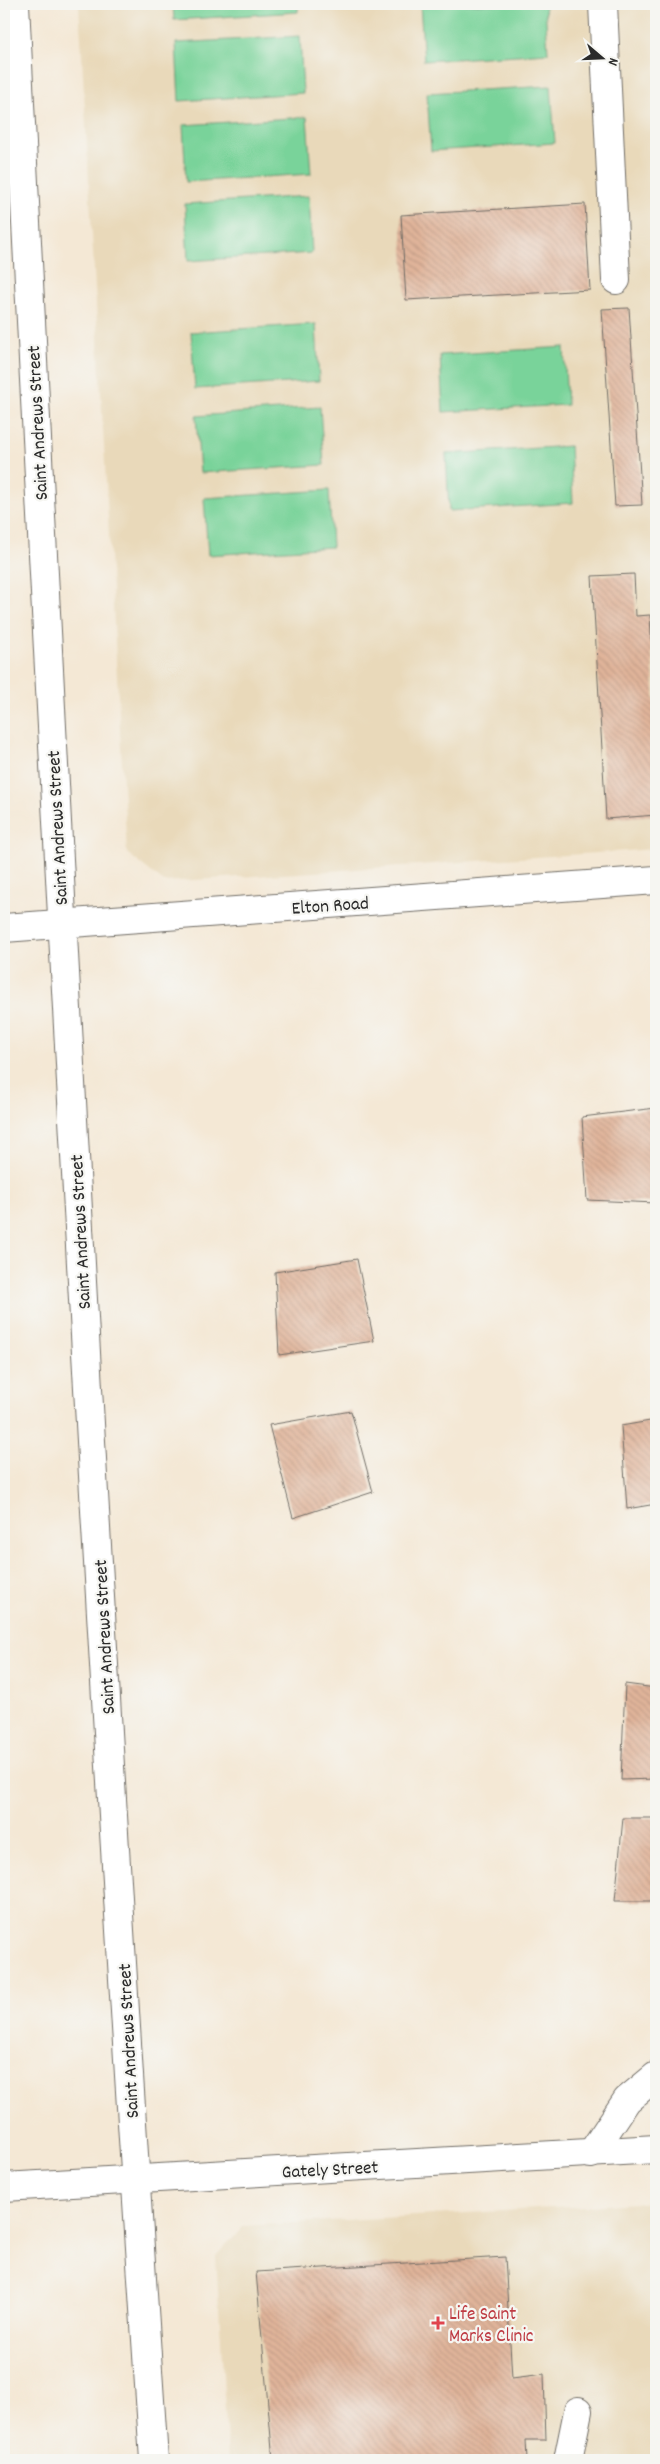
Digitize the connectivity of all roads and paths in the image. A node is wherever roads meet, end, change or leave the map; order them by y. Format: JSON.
{"nodes":[{"id":1,"x":15,"y":4,"type":"edge"},
{"id":2,"x":603,"y":4,"type":"edge"},
{"id":3,"x":616,"y":280,"type":"dead end"},
{"id":4,"x":656,"y":880,"type":"edge"},
{"id":5,"x":61,"y":925,"type":"junction"},
{"id":6,"x":4,"y":928,"type":"edge"},
{"id":7,"x":656,"y":2076,"type":"edge"},
{"id":8,"x":656,"y":2149,"type":"edge"},
{"id":9,"x":591,"y":2154,"type":"junction"},
{"id":10,"x":135,"y":2179,"type":"junction"},
{"id":11,"x":4,"y":2187,"type":"edge"},
{"id":12,"x":578,"y":2411,"type":"dead end"},
{"id":13,"x":154,"y":2460,"type":"edge"},
{"id":14,"x":568,"y":2460,"type":"edge"}],
"edges":[{"from":1,"to":5,"type":"street","name":"Saint Andrews Street"},
{"from":2,"to":3,"type":"street"},
{"from":4,"to":5,"type":"street","name":"Elton Road"},
{"from":5,"to":6,"type":"street","name":"Elton Road"},
{"from":5,"to":10,"type":"street","name":"Saint Andrews Street"},
{"from":7,"to":9,"type":"street"},
{"from":8,"to":9,"type":"street","name":"Gately Street"},
{"from":9,"to":10,"type":"street","name":"Gately Street"},
{"from":10,"to":11,"type":"street","name":"Gately Street"},
{"from":10,"to":13,"type":"street","name":"Saint Andrews Street"},
{"from":12,"to":14,"type":"street"}]}
